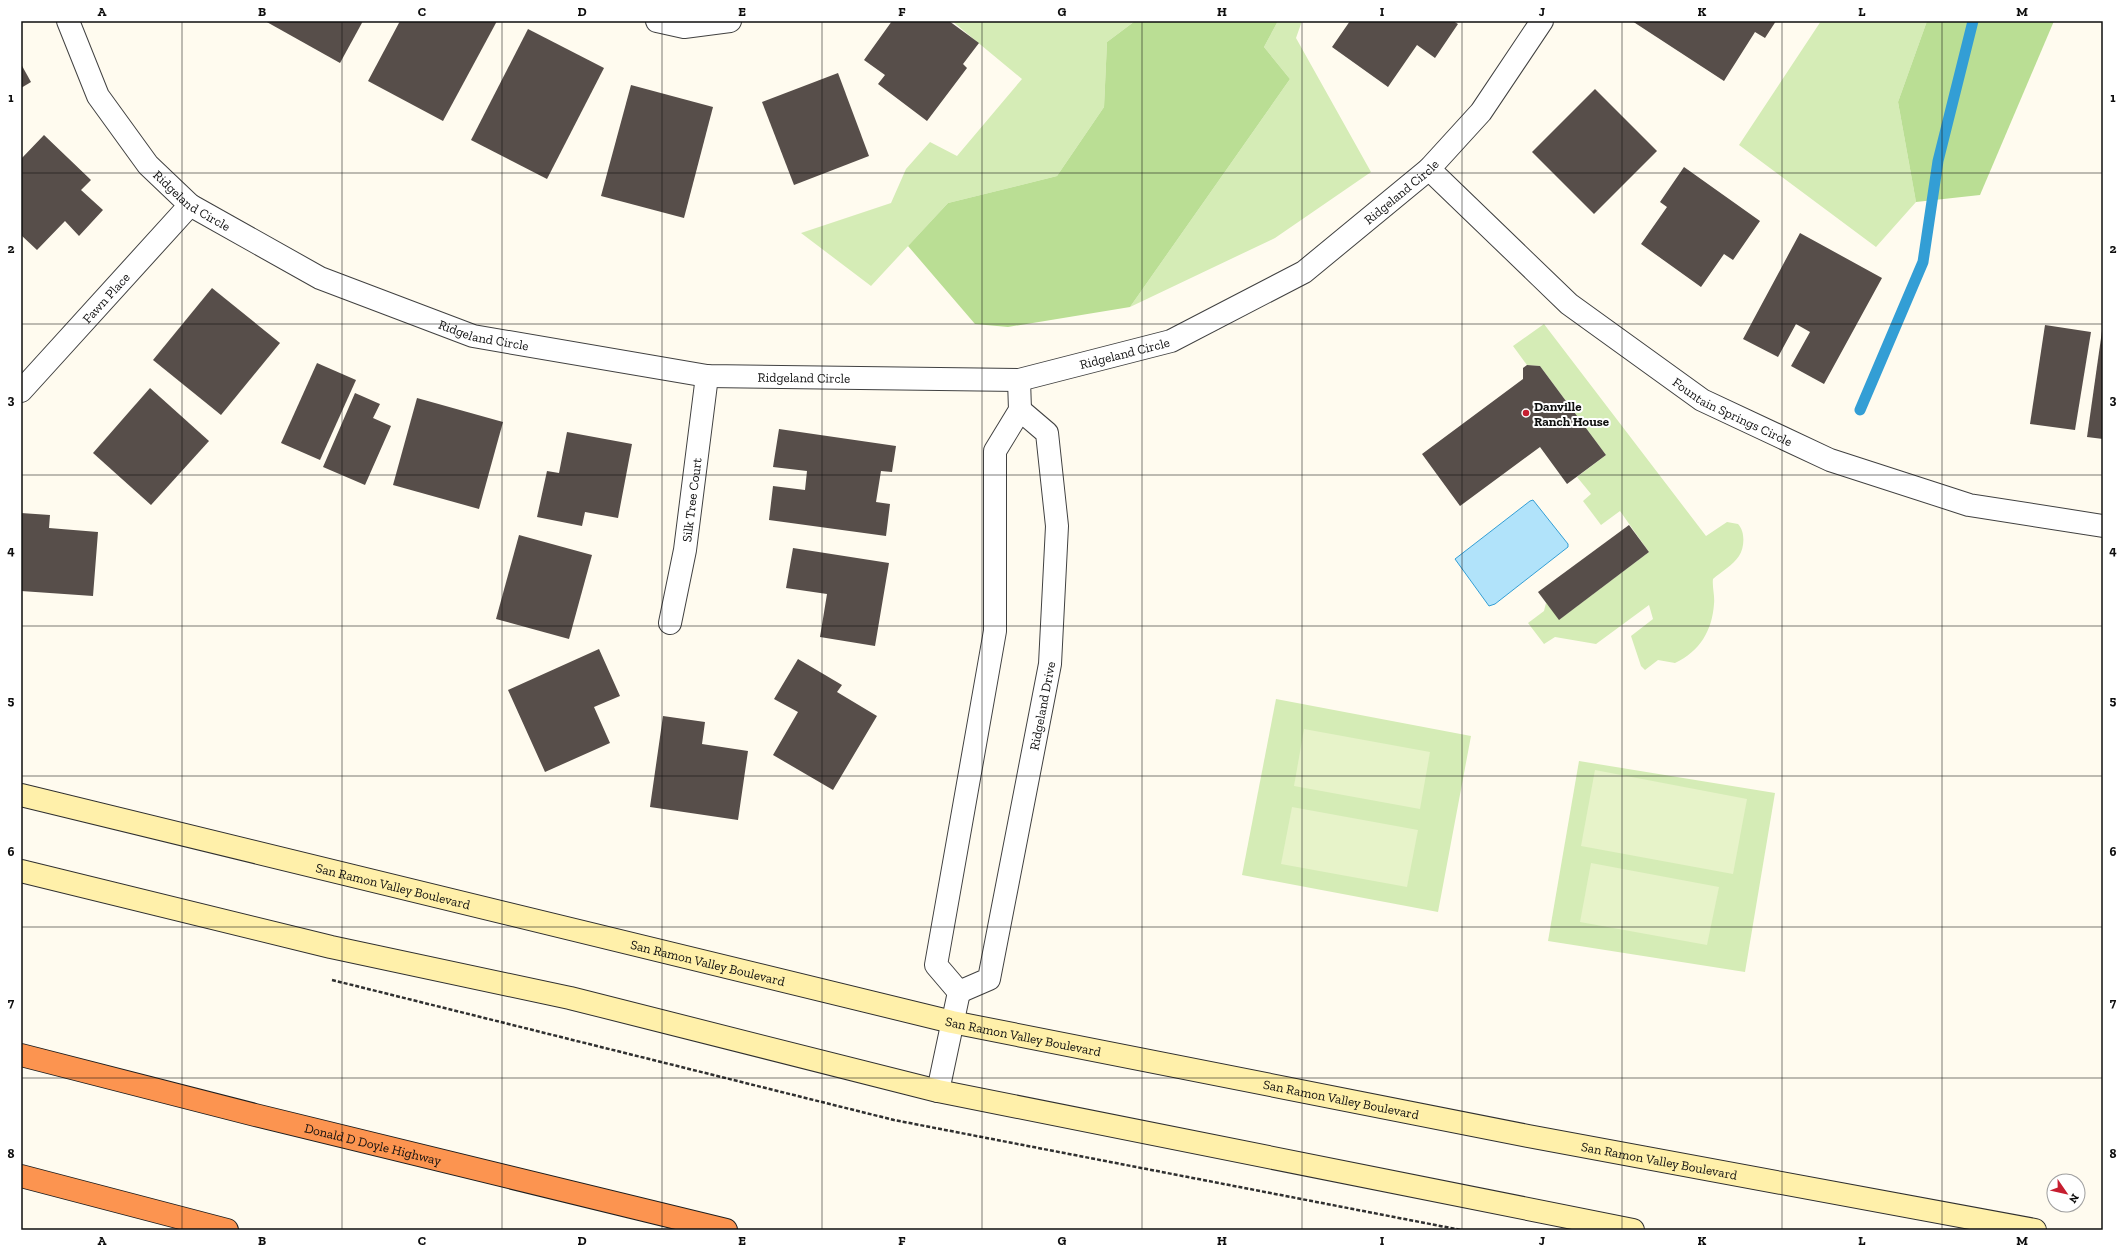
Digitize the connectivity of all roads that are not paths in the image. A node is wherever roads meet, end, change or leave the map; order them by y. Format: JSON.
{"nodes":[{"id":1,"x":68,"y":21,"type":"edge"},
{"id":2,"x":657,"y":21,"type":"edge"},
{"id":3,"x":730,"y":21,"type":"edge"},
{"id":4,"x":1542,"y":21,"type":"edge"},
{"id":5,"x":1429,"y":169,"type":"junction"},
{"id":6,"x":190,"y":205,"type":"junction"},
{"id":7,"x":706,"y":376,"type":"junction"},
{"id":8,"x":1019,"y":380,"type":"junction"},
{"id":9,"x":21,"y":391,"type":"edge"},
{"id":10,"x":1020,"y":410,"type":"junction"},
{"id":11,"x":2103,"y":526,"type":"edge"},
{"id":12,"x":670,"y":623,"type":"dead end"},
{"id":13,"x":21,"y":795,"type":"edge"},
{"id":14,"x":21,"y":870,"type":"edge"},
{"id":15,"x":959,"y":992,"type":"junction"},
{"id":16,"x":952,"y":1022,"type":"junction"},
{"id":17,"x":21,"y":1056,"type":"edge"},
{"id":18,"x":938,"y":1091,"type":"junction"},
{"id":19,"x":21,"y":1176,"type":"edge"},
{"id":20,"x":227,"y":1230,"type":"edge"},
{"id":21,"x":726,"y":1230,"type":"edge"},
{"id":22,"x":1633,"y":1230,"type":"edge"},
{"id":23,"x":2035,"y":1230,"type":"edge"}],
"edges":[{"from":1,"to":6,"type":"street","name":"Ridgeland Circle"},
{"from":2,"to":3,"type":"street"},
{"from":4,"to":5,"type":"street","name":"Ridgeland Circle"},
{"from":5,"to":8,"type":"street","name":"Ridgeland Circle"},
{"from":5,"to":11,"type":"street","name":"Fountain Springs Circle"},
{"from":6,"to":7,"type":"street","name":"Ridgeland Circle"},
{"from":6,"to":9,"type":"street","name":"Fawn Place"},
{"from":7,"to":8,"type":"street","name":"Ridgeland Circle"},
{"from":7,"to":12,"type":"street","name":"Silk Tree Court"},
{"from":8,"to":10,"type":"street"},
{"from":10,"to":15,"type":"street"},
{"from":10,"to":15,"type":"street","name":"Ridgeland Drive"},
{"from":13,"to":16,"type":"main road","name":"San Ramon Valley Boulevard"},
{"from":14,"to":18,"type":"main road"},
{"from":15,"to":16,"type":"street"},
{"from":16,"to":18,"type":"street"},
{"from":16,"to":23,"type":"main road","name":"San Ramon Valley Boulevard"},
{"from":17,"to":21,"type":"highway","name":"Donald D Doyle Highway"},
{"from":18,"to":22,"type":"main road"},
{"from":19,"to":20,"type":"highway"}]}
